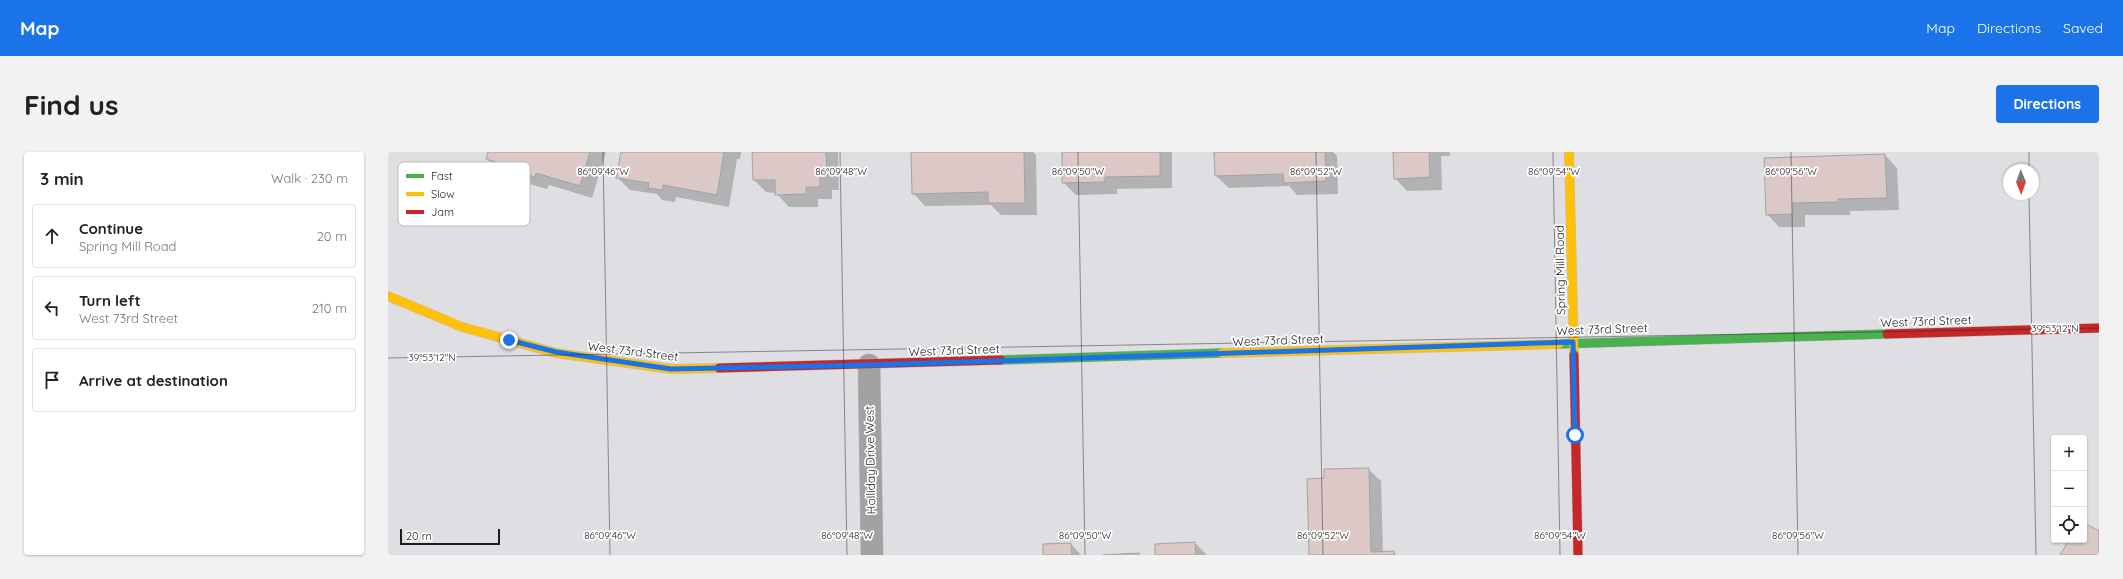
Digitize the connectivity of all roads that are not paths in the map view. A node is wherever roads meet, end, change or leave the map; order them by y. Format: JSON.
{"nodes":[{"id":1,"x":1569,"y":152,"type":"edge"},
{"id":2,"x":388,"y":296,"type":"edge"},
{"id":3,"x":2099,"y":328,"type":"edge"},
{"id":4,"x":1573,"y":342,"type":"junction"},
{"id":5,"x":869,"y":365,"type":"junction"},
{"id":6,"x":872,"y":555,"type":"edge"},
{"id":7,"x":1578,"y":555,"type":"edge"}],
"edges":[{"from":1,"to":4,"type":"main road","name":"Spring Mill Road"},
{"from":2,"to":5,"type":"main road","name":"West 73rd Street"},
{"from":3,"to":4,"type":"main road","name":"West 73rd Street"},
{"from":4,"to":5,"type":"main road","name":"West 73rd Street"},
{"from":4,"to":7,"type":"main road","name":"Spring Mill Road"},
{"from":5,"to":6,"type":"street","name":"Holliday Drive West"}]}
